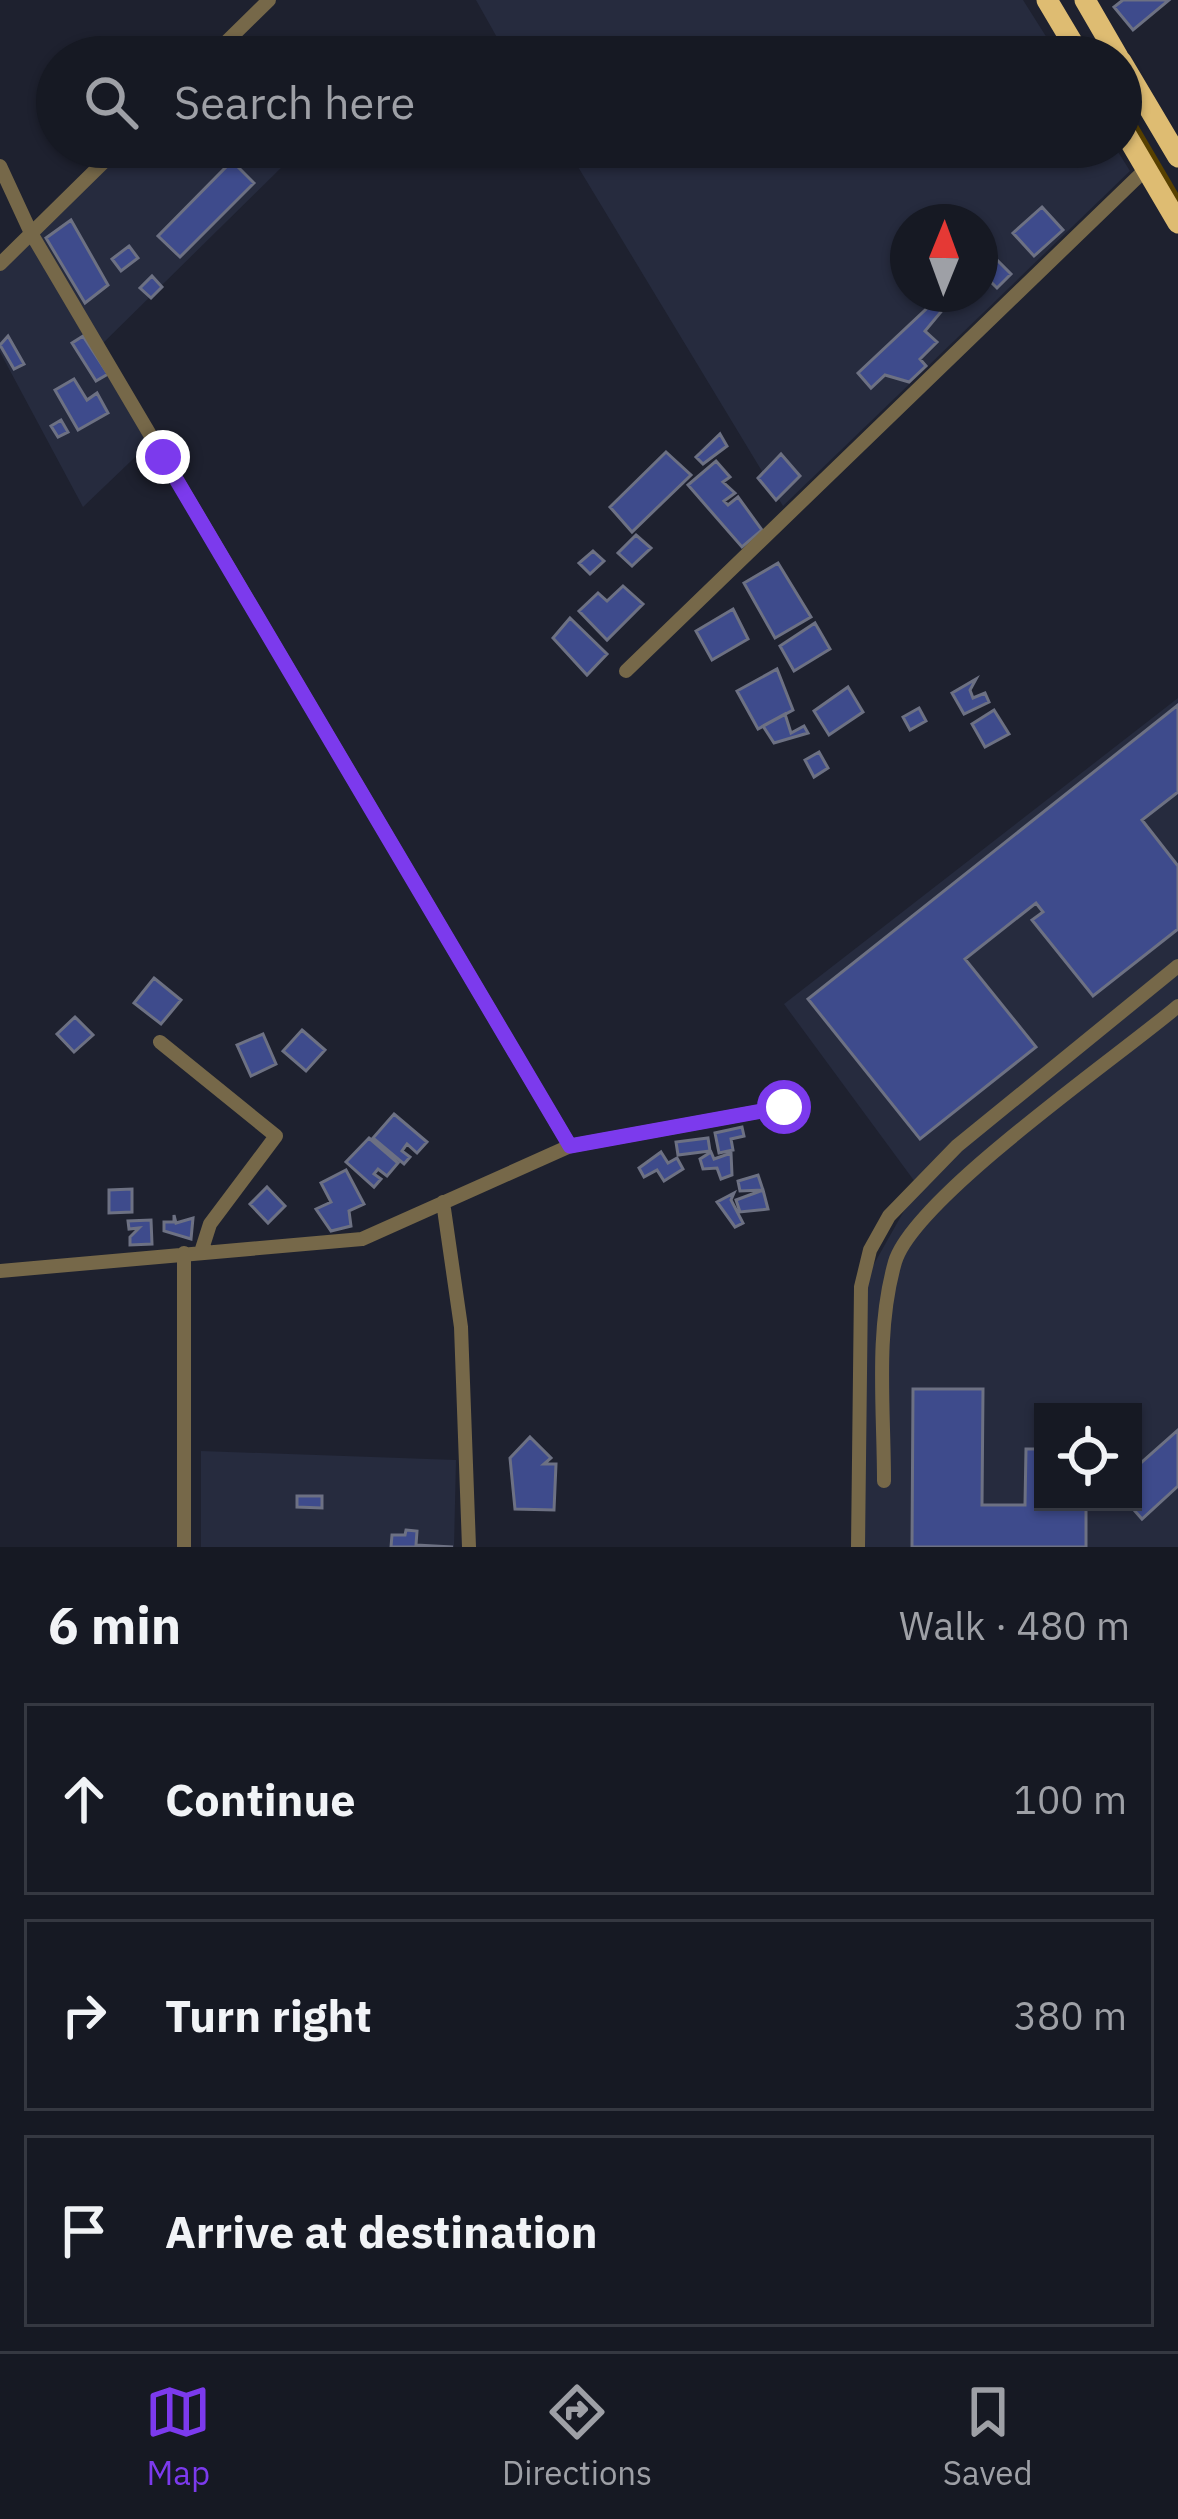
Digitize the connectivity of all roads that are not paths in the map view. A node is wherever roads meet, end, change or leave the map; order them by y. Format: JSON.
{"nodes":[{"id":1,"x":269,"y":0,"type":"edge"},
{"id":2,"x":1047,"y":0,"type":"edge"},
{"id":3,"x":1092,"y":3,"type":"edge"},
{"id":4,"x":232,"y":36,"type":"edge"},
{"id":5,"x":1068,"y":36,"type":"edge"},
{"id":6,"x":1108,"y":36,"type":"edge"},
{"id":7,"x":1142,"y":97,"type":"edge"},
{"id":8,"x":1178,"y":158,"type":"edge"},
{"id":9,"x":1142,"y":162,"type":"edge"},
{"id":10,"x":0,"y":166,"type":"edge"},
{"id":11,"x":98,"y":168,"type":"edge"},
{"id":12,"x":1146,"y":169,"type":"junction"},
{"id":13,"x":1178,"y":223,"type":"edge"},
{"id":14,"x":31,"y":233,"type":"junction"},
{"id":15,"x":0,"y":264,"type":"edge"},
{"id":16,"x":626,"y":671,"type":"dead end"},
{"id":17,"x":1178,"y":966,"type":"edge"},
{"id":18,"x":1178,"y":1006,"type":"edge"},
{"id":19,"x":160,"y":1042,"type":"dead end"},
{"id":20,"x":784,"y":1107,"type":"dead end"},
{"id":21,"x":570,"y":1146,"type":"junction"},
{"id":22,"x":443,"y":1202,"type":"junction"},
{"id":23,"x":202,"y":1250,"type":"junction"},
{"id":24,"x":184,"y":1253,"type":"junction"},
{"id":25,"x":0,"y":1270,"type":"edge"},
{"id":26,"x":884,"y":1360,"type":"junction"},
{"id":27,"x":860,"y":1361,"type":"junction"},
{"id":28,"x":884,"y":1481,"type":"dead end"},
{"id":29,"x":184,"y":1547,"type":"edge"},
{"id":30,"x":469,"y":1547,"type":"edge"},
{"id":31,"x":858,"y":1547,"type":"edge"}],
"edges":[{"from":1,"to":4,"type":"street"},
{"from":2,"to":5,"type":"highway"},
{"from":3,"to":6,"type":"highway"},
{"from":7,"to":8,"type":"highway"},
{"from":9,"to":12,"type":"highway"},
{"from":10,"to":14,"type":"street"},
{"from":11,"to":14,"type":"street"},
{"from":12,"to":13,"type":"highway"},
{"from":12,"to":16,"type":"street"},
{"from":14,"to":15,"type":"street"},
{"from":14,"to":21,"type":"street"},
{"from":17,"to":27,"type":"street"},
{"from":18,"to":26,"type":"street"},
{"from":19,"to":23,"type":"street"},
{"from":20,"to":21,"type":"street"},
{"from":21,"to":22,"type":"street"},
{"from":22,"to":23,"type":"street"},
{"from":22,"to":30,"type":"street"},
{"from":23,"to":24,"type":"street"},
{"from":24,"to":25,"type":"street"},
{"from":24,"to":29,"type":"street"},
{"from":26,"to":27,"type":"street"},
{"from":26,"to":28,"type":"street"},
{"from":27,"to":31,"type":"street"}]}
